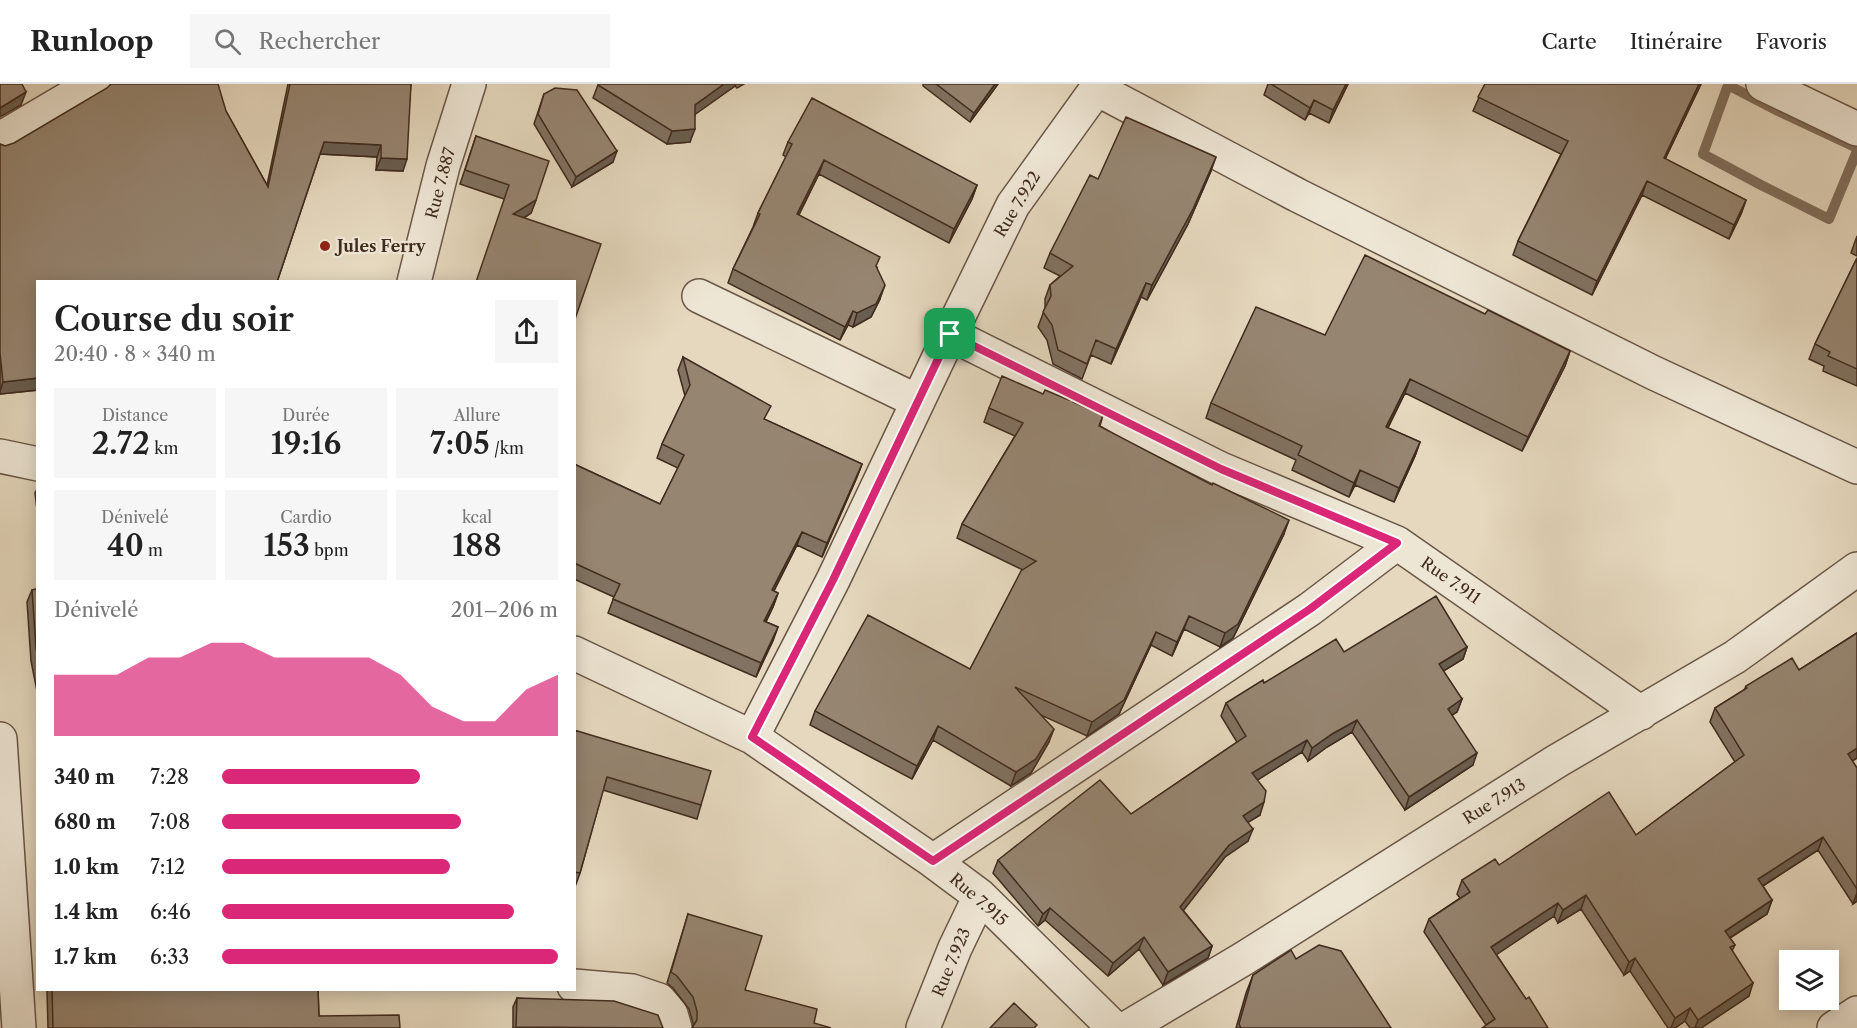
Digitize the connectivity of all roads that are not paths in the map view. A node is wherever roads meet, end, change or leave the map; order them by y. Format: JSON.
{"nodes":[{"id":1,"x":93,"y":84,"type":"edge"},
{"id":2,"x":469,"y":84,"type":"edge"},
{"id":3,"x":1763,"y":84,"type":"edge"},
{"id":4,"x":1098,"y":86,"type":"edge"},
{"id":5,"x":1857,"y":129,"type":"edge"},
{"id":6,"x":0,"y":139,"type":"edge"},
{"id":7,"x":414,"y":280,"type":"edge"},
{"id":8,"x":699,"y":296,"type":"dead end"},
{"id":9,"x":950,"y":334,"type":"junction"},
{"id":10,"x":917,"y":401,"type":"junction"},
{"id":11,"x":0,"y":456,"type":"edge"},
{"id":12,"x":36,"y":464,"type":"edge"},
{"id":13,"x":1857,"y":467,"type":"edge"},
{"id":14,"x":1397,"y":543,"type":"junction"},
{"id":15,"x":1857,"y":568,"type":"edge"},
{"id":16,"x":576,"y":654,"type":"edge"},
{"id":17,"x":1641,"y":713,"type":"junction"},
{"id":18,"x":752,"y":737,"type":"junction"},
{"id":19,"x":0,"y":739,"type":"edge"},
{"id":20,"x":1,"y":780,"type":"edge"},
{"id":21,"x":933,"y":861,"type":"junction"},
{"id":22,"x":980,"y":896,"type":"junction"},
{"id":23,"x":26,"y":962,"type":"edge"},
{"id":24,"x":576,"y":986,"type":"edge"},
{"id":25,"x":1857,"y":1013,"type":"edge"},
{"id":26,"x":19,"y":1028,"type":"edge"},
{"id":27,"x":675,"y":1028,"type":"edge"},
{"id":28,"x":923,"y":1028,"type":"edge"},
{"id":29,"x":1113,"y":1028,"type":"edge"},
{"id":30,"x":1127,"y":1028,"type":"edge"},
{"id":31,"x":1834,"y":1028,"type":"edge"}],
"edges":[{"from":1,"to":6,"type":"street"},
{"from":2,"to":7,"type":"street","name":"Rue 7.887"},
{"from":3,"to":5,"type":"street"},
{"from":4,"to":9,"type":"street","name":"Rue 7.922"},
{"from":4,"to":13,"type":"street"},
{"from":8,"to":10,"type":"street"},
{"from":9,"to":10,"type":"street","name":"Rue 7.922"},
{"from":9,"to":14,"type":"street","name":"Rue 7.911"},
{"from":10,"to":18,"type":"street","name":"Rue 7.922"},
{"from":11,"to":12,"type":"street"},
{"from":14,"to":17,"type":"street","name":"Rue 7.911"},
{"from":14,"to":21,"type":"street"},
{"from":15,"to":17,"type":"street","name":"Rue 7.913"},
{"from":16,"to":18,"type":"street","name":"Rue 7.915"},
{"from":17,"to":30,"type":"street","name":"Rue 7.913"},
{"from":18,"to":21,"type":"street","name":"Rue 7.915"},
{"from":19,"to":20,"type":"street"},
{"from":20,"to":23,"type":"street"},
{"from":21,"to":22,"type":"street","name":"Rue 7.915"},
{"from":22,"to":28,"type":"street","name":"Rue 7.923"},
{"from":22,"to":29,"type":"street","name":"Rue 7.915"},
{"from":23,"to":26,"type":"street"},
{"from":24,"to":27,"type":"street"},
{"from":25,"to":31,"type":"street"}]}
